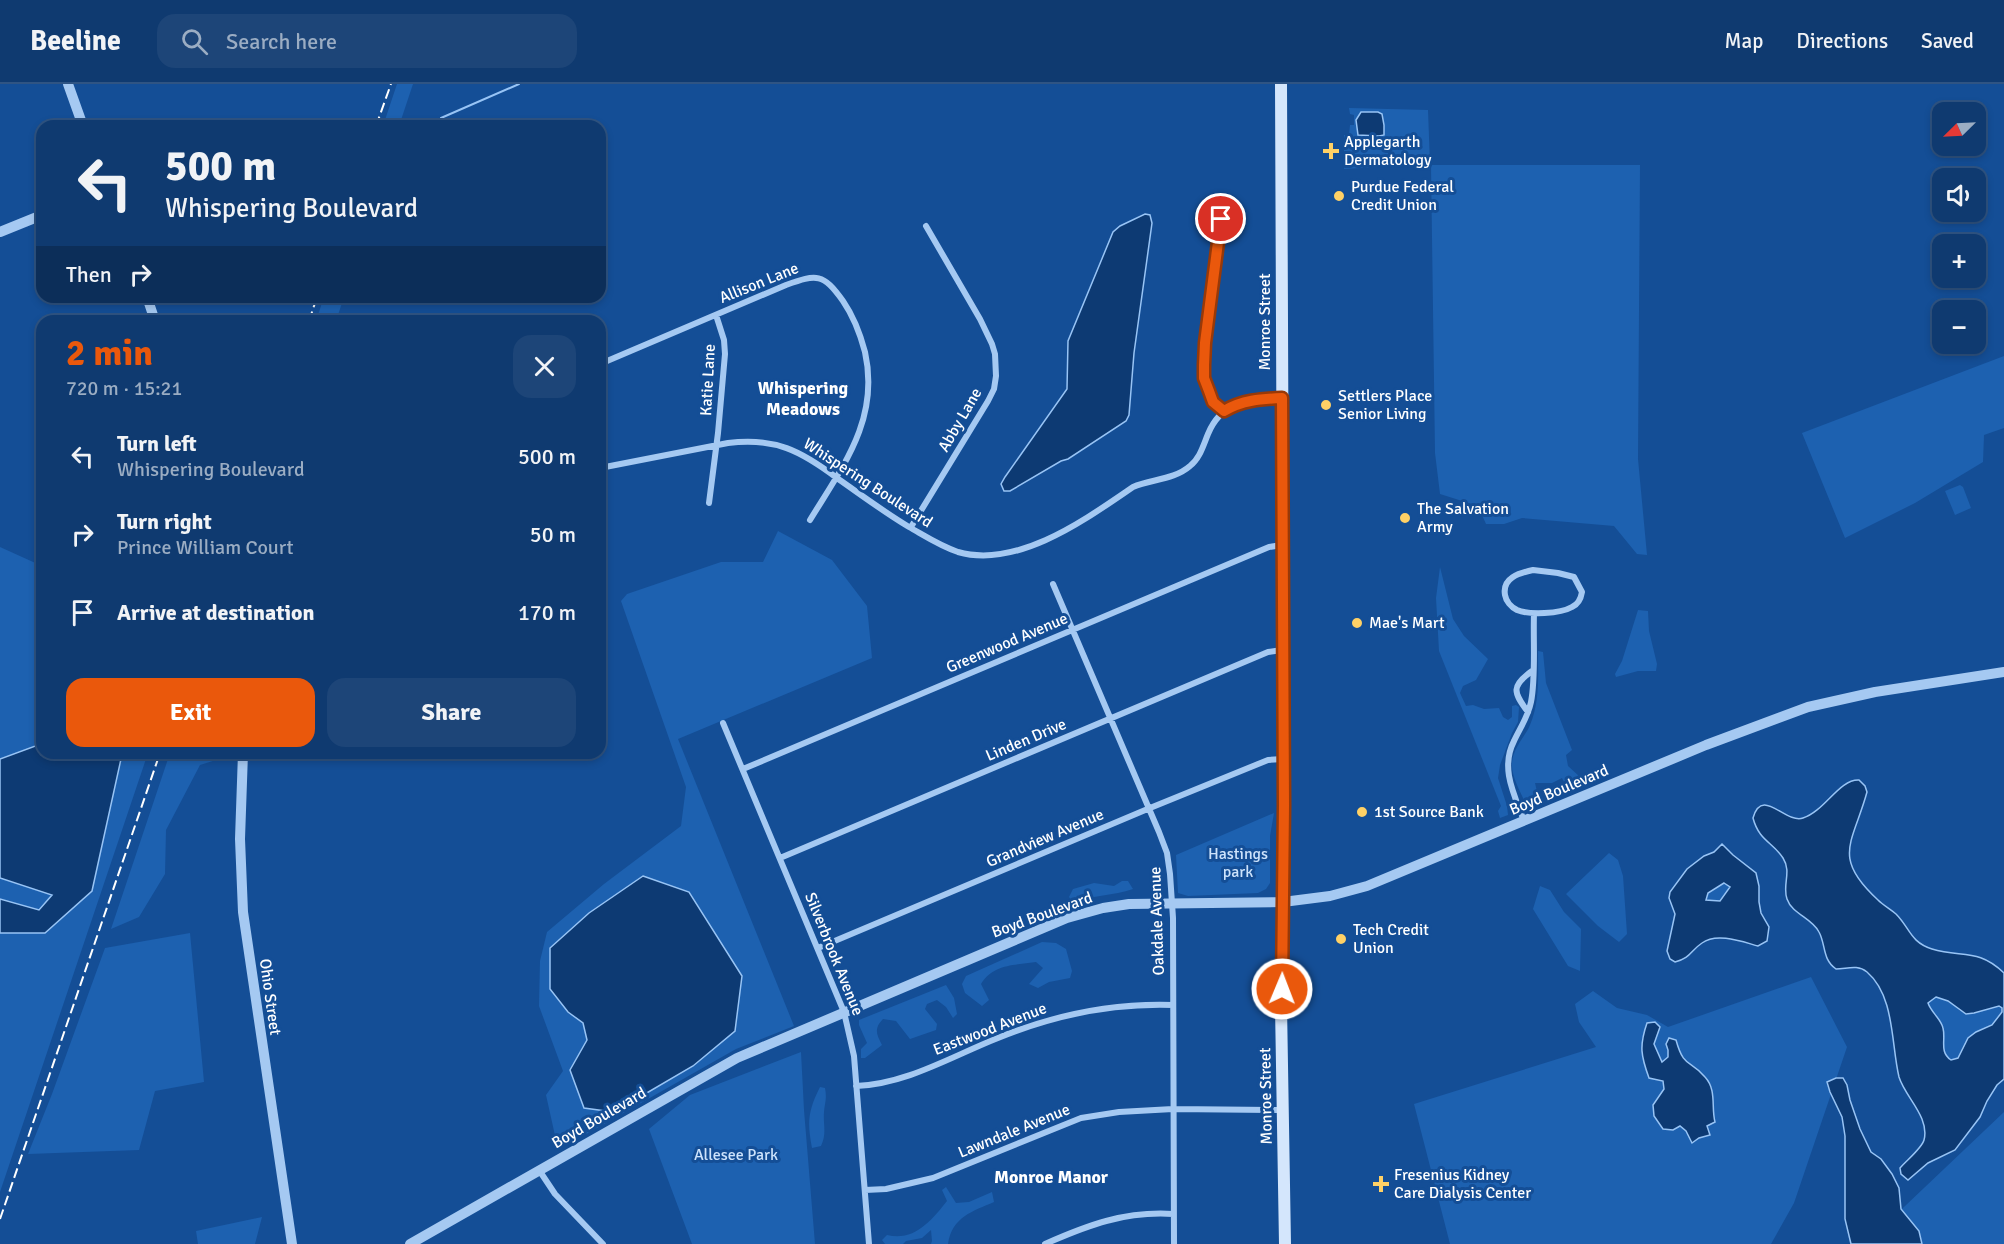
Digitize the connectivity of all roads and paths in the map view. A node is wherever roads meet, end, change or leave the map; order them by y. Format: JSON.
{"nodes":[{"id":1,"x":68,"y":84,"type":"edge"},
{"id":2,"x":1281,"y":84,"type":"edge"},
{"id":3,"x":81,"y":120,"type":"edge"},
{"id":4,"x":36,"y":217,"type":"edge"},
{"id":5,"x":1221,"y":219,"type":"dead end"},
{"id":6,"x":926,"y":226,"type":"dead end"},
{"id":7,"x":0,"y":232,"type":"edge"},
{"id":8,"x":716,"y":315,"type":"junction"},
{"id":9,"x":606,"y":361,"type":"edge"},
{"id":10,"x":1282,"y":398,"type":"junction"},
{"id":11,"x":1224,"y":411,"type":"junction"},
{"id":12,"x":716,"y":447,"type":"junction"},
{"id":13,"x":606,"y":467,"type":"edge"},
{"id":14,"x":836,"y":477,"type":"junction"},
{"id":15,"x":709,"y":503,"type":"dead end"},
{"id":16,"x":810,"y":520,"type":"dead end"},
{"id":17,"x":911,"y":527,"type":"junction"},
{"id":18,"x":1282,"y":545,"type":"junction"},
{"id":19,"x":1053,"y":584,"type":"dead end"},
{"id":20,"x":1533,"y":614,"type":"junction"},
{"id":21,"x":1073,"y":629,"type":"junction"},
{"id":22,"x":1282,"y":650,"type":"junction"},
{"id":23,"x":1532,"y":671,"type":"junction"},
{"id":24,"x":2004,"y":672,"type":"edge"},
{"id":25,"x":1528,"y":712,"type":"junction"},
{"id":26,"x":1111,"y":719,"type":"junction"},
{"id":27,"x":723,"y":723,"type":"dead end"},
{"id":28,"x":243,"y":759,"type":"edge"},
{"id":29,"x":1283,"y":759,"type":"junction"},
{"id":30,"x":743,"y":769,"type":"junction"},
{"id":31,"x":1150,"y":808,"type":"junction"},
{"id":32,"x":1524,"y":821,"type":"junction"},
{"id":33,"x":780,"y":858,"type":"junction"},
{"id":34,"x":1283,"y":902,"type":"junction"},
{"id":35,"x":1171,"y":903,"type":"junction"},
{"id":36,"x":818,"y":948,"type":"junction"},
{"id":37,"x":1173,"y":1005,"type":"junction"},
{"id":38,"x":844,"y":1012,"type":"junction"},
{"id":39,"x":856,"y":1086,"type":"junction"},
{"id":40,"x":1173,"y":1109,"type":"junction"},
{"id":41,"x":1283,"y":1110,"type":"junction"},
{"id":42,"x":539,"y":1170,"type":"junction"},
{"id":43,"x":865,"y":1190,"type":"junction"},
{"id":44,"x":1173,"y":1214,"type":"junction"},
{"id":45,"x":292,"y":1244,"type":"edge"},
{"id":46,"x":410,"y":1244,"type":"edge"},
{"id":47,"x":603,"y":1244,"type":"edge"},
{"id":48,"x":869,"y":1244,"type":"edge"},
{"id":49,"x":1045,"y":1244,"type":"edge"},
{"id":50,"x":1174,"y":1244,"type":"edge"},
{"id":51,"x":1285,"y":1244,"type":"edge"}],
"edges":[{"from":1,"to":3,"type":"street"},
{"from":2,"to":10,"type":"main road","name":"Monroe Street"},
{"from":4,"to":7,"type":"street"},
{"from":5,"to":11,"type":"street"},
{"from":6,"to":17,"type":"street","name":"Abby Lane"},
{"from":8,"to":9,"type":"street","name":"Allison Lane"},
{"from":8,"to":12,"type":"street","name":"Katie Lane"},
{"from":8,"to":14,"type":"street","name":"Allison Lane"},
{"from":10,"to":11,"type":"street"},
{"from":10,"to":18,"type":"main road","name":"Monroe Street"},
{"from":11,"to":17,"type":"street","name":"Whispering Boulevard"},
{"from":12,"to":13,"type":"street","name":"Whispering Boulevard"},
{"from":12,"to":14,"type":"street","name":"Whispering Boulevard"},
{"from":12,"to":15,"type":"street","name":"Katie Lane"},
{"from":14,"to":16,"type":"street","name":"Allison Lane"},
{"from":14,"to":17,"type":"street","name":"Whispering Boulevard"},
{"from":18,"to":21,"type":"street","name":"Greenwood Avenue"},
{"from":18,"to":22,"type":"main road","name":"Monroe Street"},
{"from":19,"to":21,"type":"street","name":"Oakdale Avenue"},
{"from":20,"to":20,"type":"street"},
{"from":20,"to":23,"type":"street"},
{"from":21,"to":26,"type":"street","name":"Oakdale Avenue"},
{"from":21,"to":30,"type":"street","name":"Greenwood Avenue"},
{"from":22,"to":26,"type":"street","name":"Linden Drive"},
{"from":22,"to":29,"type":"main road","name":"Monroe Street"},
{"from":23,"to":25,"type":"street"},
{"from":23,"to":25,"type":"street"},
{"from":24,"to":32,"type":"street","name":"Boyd Boulevard"},
{"from":25,"to":32,"type":"street"},
{"from":26,"to":31,"type":"street","name":"Oakdale Avenue"},
{"from":26,"to":33,"type":"street","name":"Linden Drive"},
{"from":27,"to":30,"type":"street","name":"Silverbrook Avenue"},
{"from":28,"to":45,"type":"street","name":"Ohio Street"},
{"from":29,"to":31,"type":"street","name":"Grandview Avenue"},
{"from":29,"to":34,"type":"main road","name":"Monroe Street"},
{"from":30,"to":33,"type":"street","name":"Silverbrook Avenue"},
{"from":31,"to":35,"type":"street","name":"Oakdale Avenue"},
{"from":31,"to":36,"type":"street","name":"Grandview Avenue"},
{"from":32,"to":34,"type":"street","name":"Boyd Boulevard"},
{"from":33,"to":36,"type":"street","name":"Silverbrook Avenue"},
{"from":34,"to":35,"type":"street","name":"Boyd Boulevard"},
{"from":34,"to":41,"type":"main road","name":"Monroe Street"},
{"from":35,"to":37,"type":"street","name":"Oakdale Avenue"},
{"from":35,"to":38,"type":"street","name":"Boyd Boulevard"},
{"from":36,"to":38,"type":"street","name":"Silverbrook Avenue"},
{"from":37,"to":39,"type":"street","name":"Eastwood Avenue"},
{"from":37,"to":40,"type":"street","name":"Oakdale Avenue"},
{"from":38,"to":39,"type":"street","name":"Silverbrook Avenue"},
{"from":38,"to":42,"type":"street","name":"Boyd Boulevard"},
{"from":39,"to":43,"type":"street","name":"Silverbrook Avenue"},
{"from":40,"to":41,"type":"street","name":"Lawndale Avenue"},
{"from":40,"to":43,"type":"street","name":"Lawndale Avenue"},
{"from":40,"to":44,"type":"street","name":"Oakdale Avenue"},
{"from":41,"to":51,"type":"main road","name":"Monroe Street"},
{"from":42,"to":46,"type":"street","name":"Boyd Boulevard"},
{"from":42,"to":47,"type":"street"},
{"from":43,"to":48,"type":"street","name":"Silverbrook Avenue"},
{"from":44,"to":49,"type":"street"},
{"from":44,"to":50,"type":"street","name":"Oakdale Avenue"}]}
